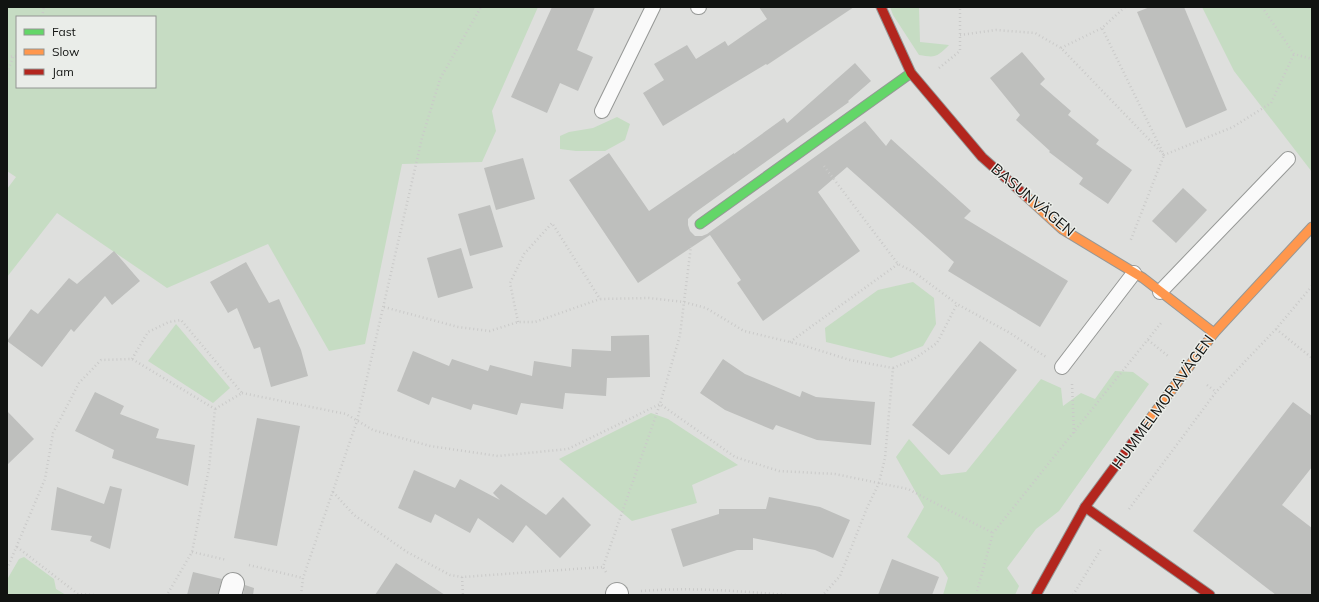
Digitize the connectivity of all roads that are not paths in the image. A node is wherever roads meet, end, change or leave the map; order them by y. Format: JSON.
{"nodes":[{"id":1,"x":653,"y":7,"type":"edge"},
{"id":2,"x":881,"y":7,"type":"edge"},
{"id":3,"x":911,"y":74,"type":"junction"},
{"id":4,"x":602,"y":111,"type":"dead end"},
{"id":5,"x":1288,"y":159,"type":"dead end"},
{"id":6,"x":700,"y":224,"type":"road end"},
{"id":7,"x":1312,"y":227,"type":"edge"},
{"id":8,"x":1134,"y":273,"type":"junction"},
{"id":9,"x":1160,"y":292,"type":"junction"},
{"id":10,"x":1214,"y":333,"type":"junction"},
{"id":11,"x":1062,"y":367,"type":"road end"},
{"id":12,"x":1085,"y":507,"type":"junction"},
{"id":13,"x":1036,"y":595,"type":"edge"},
{"id":14,"x":1210,"y":595,"type":"edge"}],
"edges":[{"from":1,"to":4,"type":"lane"},
{"from":2,"to":3,"type":"street","name":"BASUNVÄGEN"},
{"from":3,"to":6,"type":"street"},
{"from":3,"to":8,"type":"street","name":"BASUNVÄGEN"},
{"from":5,"to":9,"type":"lane"},
{"from":7,"to":10,"type":"street","name":"HUMMELMORAVÄGEN"},
{"from":8,"to":9,"type":"street","name":"BASUNVÄGEN"},
{"from":8,"to":11,"type":"lane"},
{"from":9,"to":10,"type":"street","name":"BASUNVÄGEN"},
{"from":10,"to":12,"type":"street","name":"HUMMELMORAVÄGEN"},
{"from":12,"to":13,"type":"street","name":"HUMMELMORAVÄGEN"},
{"from":12,"to":14,"type":"street"}]}
